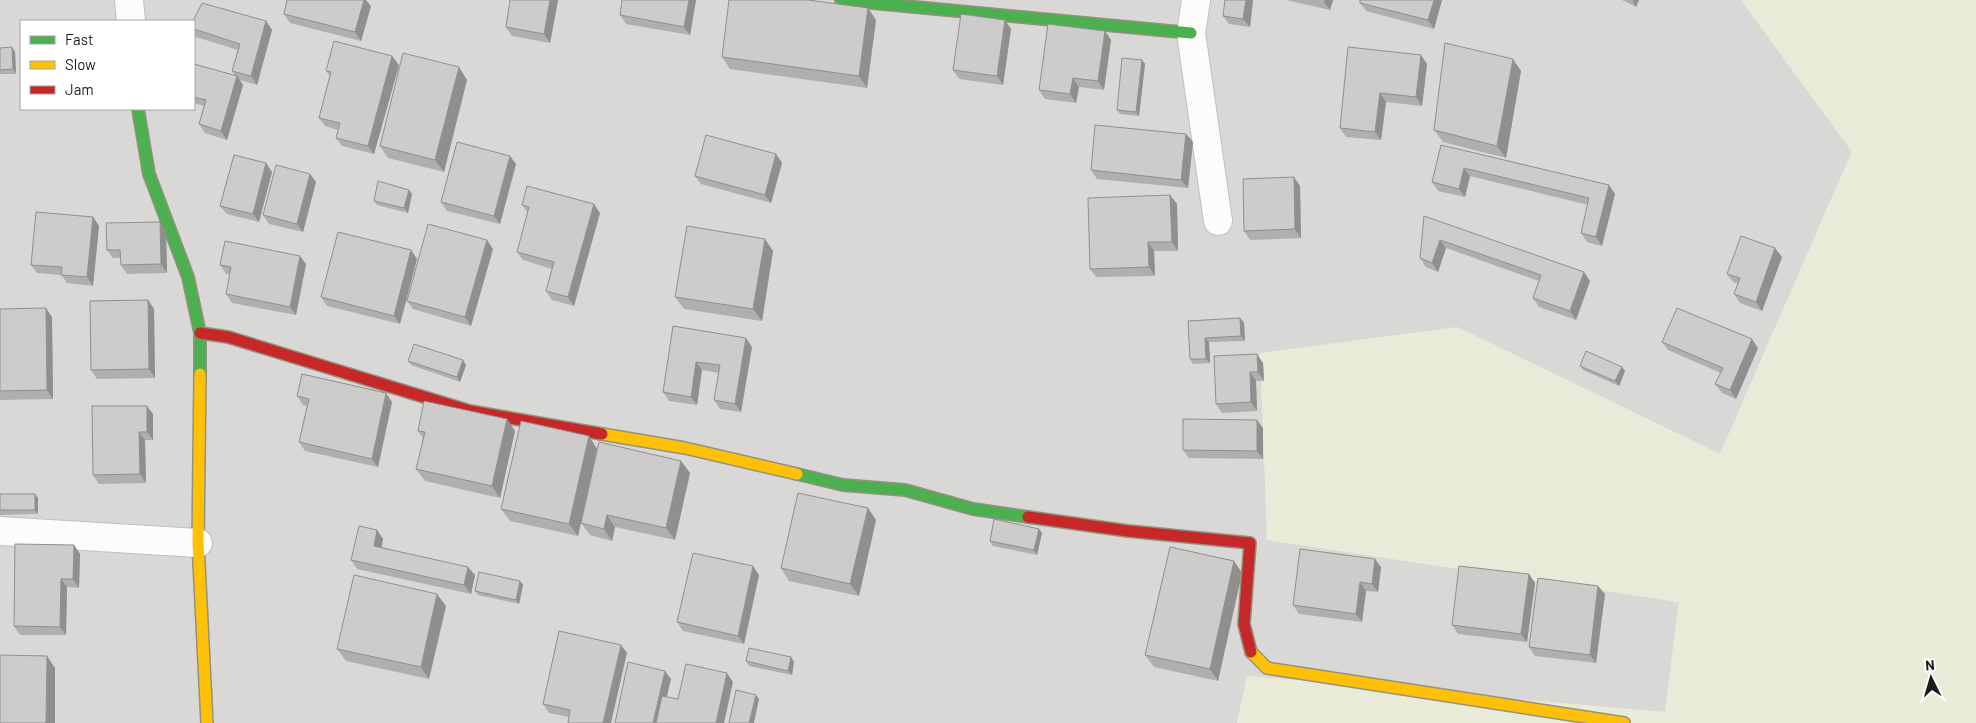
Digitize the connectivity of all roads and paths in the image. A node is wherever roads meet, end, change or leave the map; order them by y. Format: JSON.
{"nodes":[{"id":1,"x":129,"y":0,"type":"edge"},
{"id":2,"x":840,"y":0,"type":"edge"},
{"id":3,"x":1196,"y":0,"type":"edge"},
{"id":4,"x":131,"y":20,"type":"edge"},
{"id":5,"x":1191,"y":33,"type":"junction"},
{"id":6,"x":138,"y":110,"type":"edge"},
{"id":7,"x":1218,"y":221,"type":"dead end"},
{"id":8,"x":200,"y":333,"type":"junction"},
{"id":9,"x":0,"y":531,"type":"edge"},
{"id":10,"x":198,"y":543,"type":"junction"},
{"id":11,"x":206,"y":723,"type":"edge"},
{"id":12,"x":1624,"y":723,"type":"edge"}],
"edges":[{"from":1,"to":4,"type":"street"},
{"from":2,"to":5,"type":"street"},
{"from":3,"to":5,"type":"street"},
{"from":5,"to":7,"type":"street"},
{"from":6,"to":8,"type":"street"},
{"from":8,"to":10,"type":"street"},
{"from":8,"to":12,"type":"street"},
{"from":9,"to":10,"type":"street"},
{"from":10,"to":11,"type":"street"}]}
